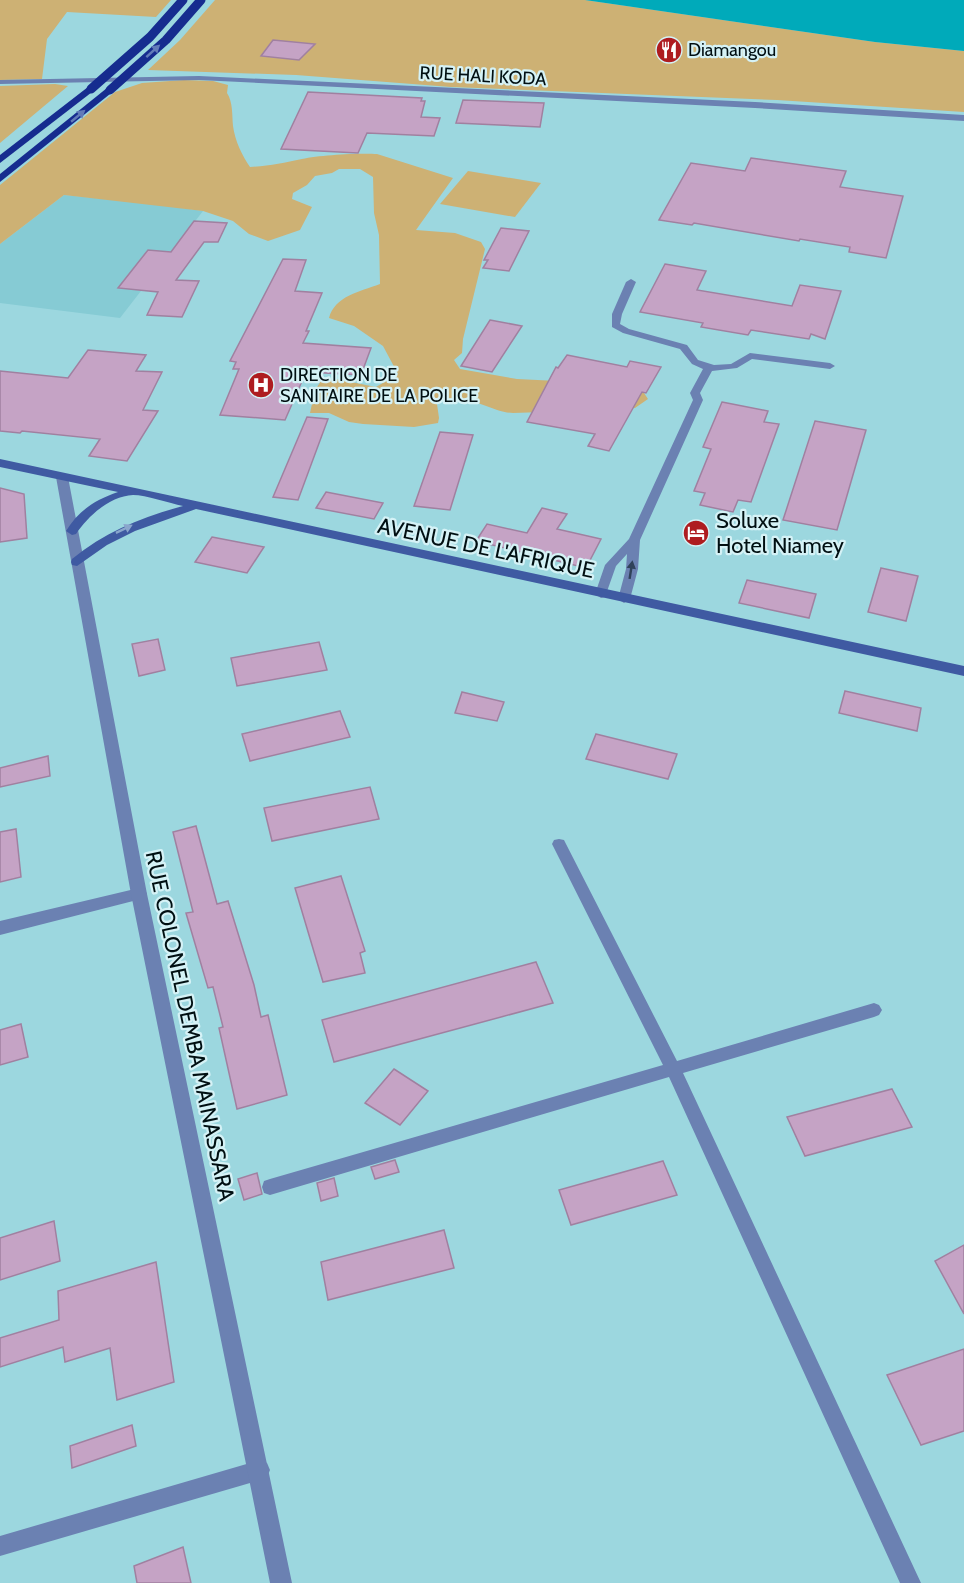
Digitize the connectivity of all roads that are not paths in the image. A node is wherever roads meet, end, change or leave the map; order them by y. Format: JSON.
{"nodes":[{"id":1,"x":183,"y":0,"type":"edge"},
{"id":2,"x":201,"y":0,"type":"edge"},
{"id":3,"x":0,"y":82,"type":"edge"},
{"id":4,"x":964,"y":118,"type":"edge"},
{"id":5,"x":42,"y":127,"type":"junction"},
{"id":6,"x":62,"y":130,"type":"junction"},
{"id":7,"x":0,"y":160,"type":"edge"},
{"id":8,"x":0,"y":179,"type":"edge"},
{"id":9,"x":631,"y":282,"type":"dead end"},
{"id":10,"x":830,"y":366,"type":"dead end"},
{"id":11,"x":709,"y":367,"type":"junction"},
{"id":12,"x":0,"y":464,"type":"edge"},
{"id":13,"x":62,"y":477,"type":"junction"},
{"id":14,"x":131,"y":492,"type":"junction"},
{"id":15,"x":196,"y":507,"type":"junction"},
{"id":16,"x":72,"y":531,"type":"junction"},
{"id":17,"x":634,"y":540,"type":"junction"},
{"id":18,"x":77,"y":562,"type":"junction"},
{"id":19,"x":601,"y":594,"type":"junction"},
{"id":20,"x":624,"y":599,"type":"junction"},
{"id":21,"x":964,"y":671,"type":"edge"},
{"id":22,"x":559,"y":844,"type":"dead end"},
{"id":23,"x":139,"y":894,"type":"junction"},
{"id":24,"x":0,"y":928,"type":"edge"},
{"id":25,"x":874,"y":1010,"type":"dead end"},
{"id":26,"x":674,"y":1070,"type":"junction"},
{"id":27,"x":270,"y":1187,"type":"dead end"},
{"id":28,"x":260,"y":1470,"type":"junction"},
{"id":29,"x":0,"y":1546,"type":"edge"},
{"id":30,"x":281,"y":1583,"type":"edge"},
{"id":31,"x":911,"y":1583,"type":"edge"}],
"edges":[{"from":1,"to":5,"type":"highway","bridge":true},
{"from":6,"to":2,"type":"highway","one_way":true,"bridge":true},
{"from":3,"to":4,"type":"street","name":"RUE HALI KODA"},
{"from":5,"to":6,"type":"highway"},
{"from":5,"to":7,"type":"highway"},
{"from":6,"to":8,"type":"highway"},
{"from":9,"to":11,"type":"lane"},
{"from":10,"to":11,"type":"lane"},
{"from":11,"to":17,"type":"lane"},
{"from":12,"to":13,"type":"main road","name":"AVENUE DE L'AFRIQUE"},
{"from":13,"to":14,"type":"main road","name":"AVENUE DE L'AFRIQUE"},
{"from":13,"to":16,"type":"street","name":"RUE COLONEL DEMBA MAINASSARA"},
{"from":14,"to":15,"type":"main road","name":"AVENUE DE L'AFRIQUE"},
{"from":14,"to":16,"type":"main road"},
{"from":18,"to":15,"type":"main road","one_way":true},
{"from":15,"to":19,"type":"main road","name":"AVENUE DE L'AFRIQUE"},
{"from":16,"to":18,"type":"street","name":"RUE COLONEL DEMBA MAINASSARA"},
{"from":17,"to":19,"type":"lane"},
{"from":20,"to":17,"type":"lane","one_way":true},
{"from":18,"to":23,"type":"street","name":"RUE COLONEL DEMBA MAINASSARA"},
{"from":19,"to":20,"type":"main road","name":"AVENUE DE L'AFRIQUE"},
{"from":20,"to":21,"type":"main road","name":"AVENUE DE L'AFRIQUE"},
{"from":22,"to":26,"type":"lane"},
{"from":23,"to":24,"type":"street"},
{"from":23,"to":28,"type":"street","name":"RUE COLONEL DEMBA MAINASSARA"},
{"from":25,"to":26,"type":"lane"},
{"from":26,"to":27,"type":"lane"},
{"from":26,"to":31,"type":"lane"},
{"from":28,"to":29,"type":"lane"},
{"from":28,"to":30,"type":"street","name":"RUE COLONEL DEMBA MAINASSARA"}]}
